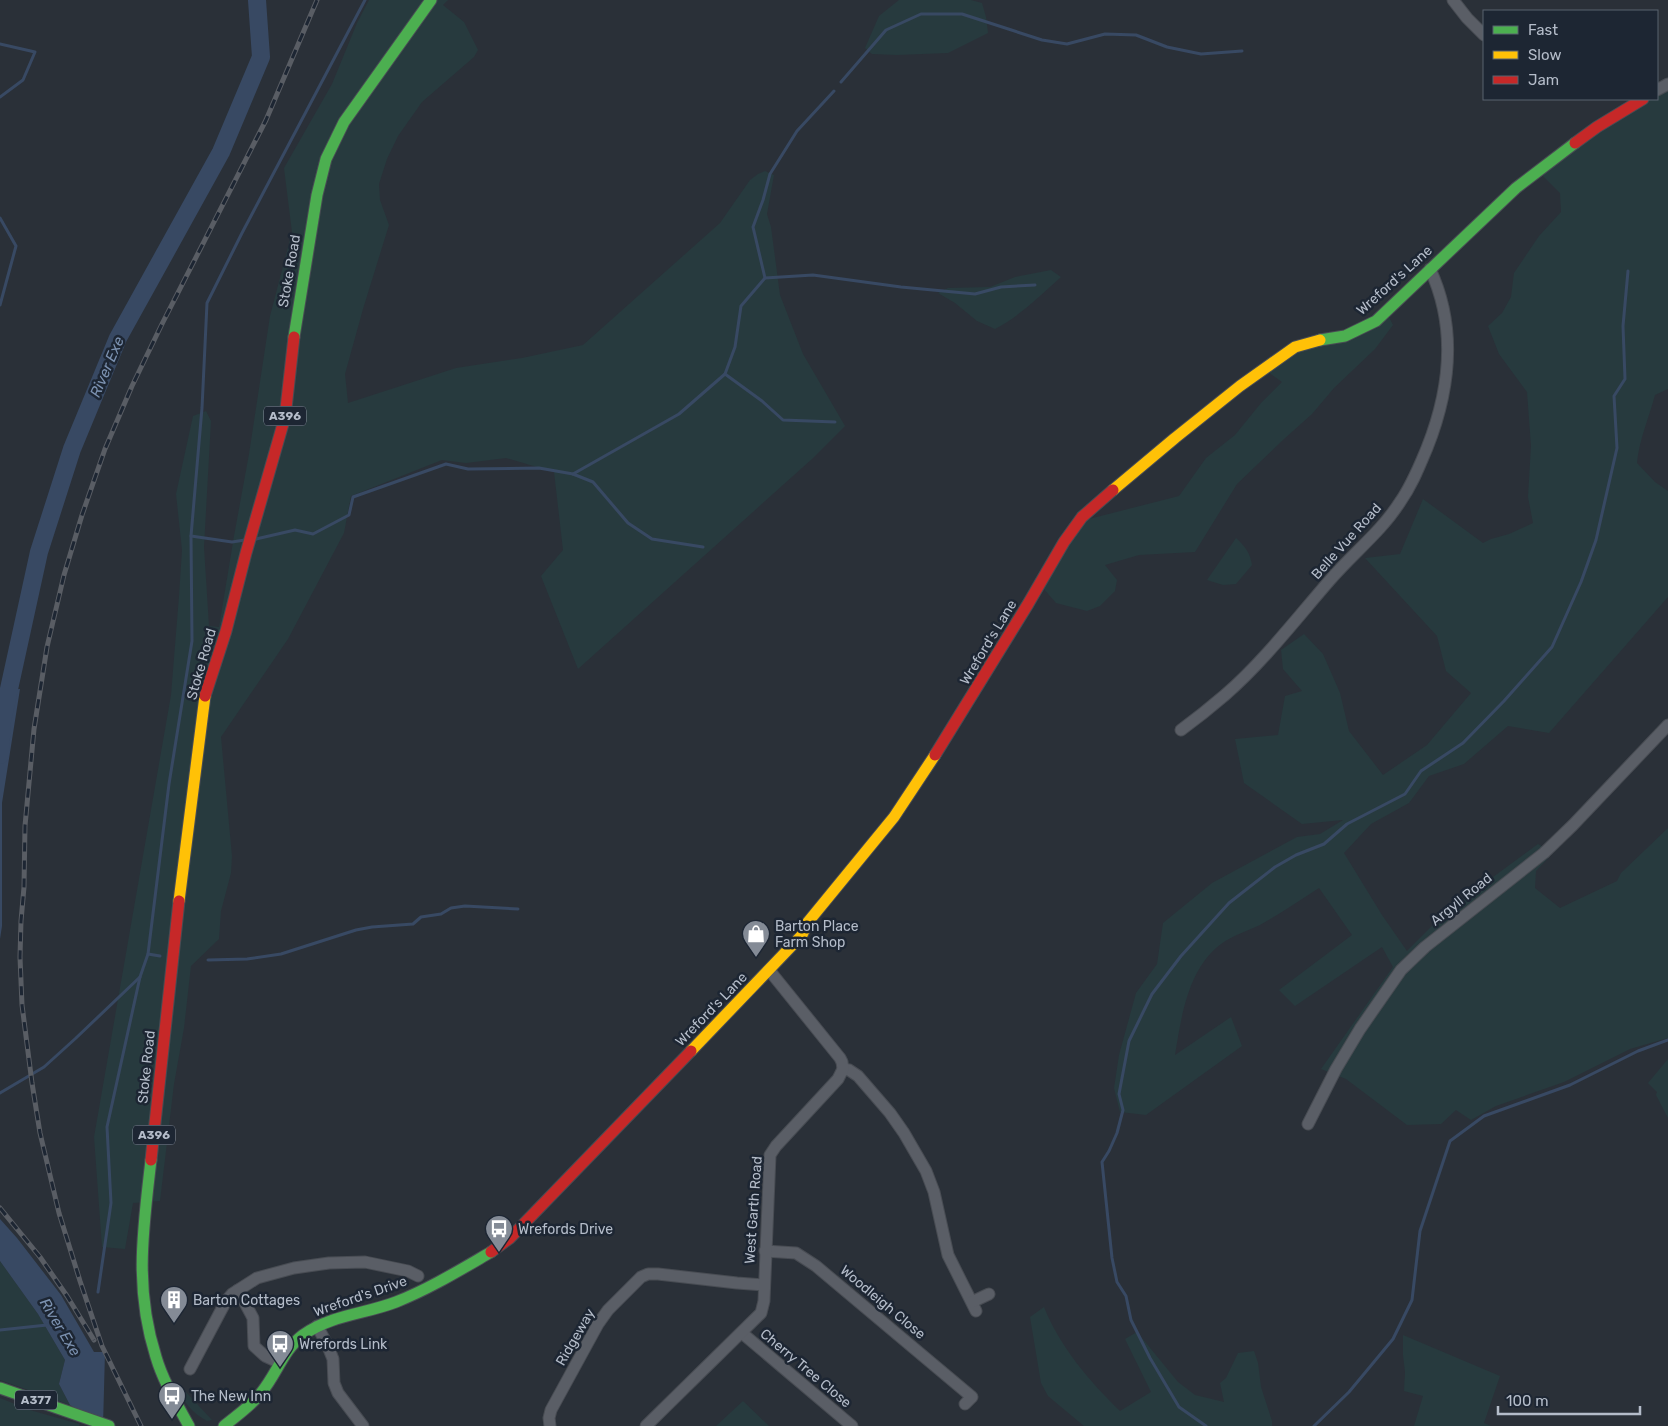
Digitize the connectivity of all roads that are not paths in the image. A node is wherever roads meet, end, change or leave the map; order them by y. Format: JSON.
{"nodes":[{"id":1,"x":431,"y":0,"type":"edge"},
{"id":2,"x":1452,"y":0,"type":"edge"},
{"id":3,"x":1483,"y":34,"type":"edge"},
{"id":4,"x":1641,"y":100,"type":"edge"},
{"id":5,"x":1430,"y":268,"type":"junction"},
{"id":6,"x":1668,"y":725,"type":"edge"},
{"id":7,"x":1182,"y":730,"type":"dead end"},
{"id":8,"x":769,"y":970,"type":"junction"},
{"id":9,"x":843,"y":1069,"type":"junction"},
{"id":10,"x":1308,"y":1124,"type":"dead end"},
{"id":11,"x":765,"y":1250,"type":"junction"},
{"id":12,"x":418,"y":1276,"type":"dead end"},
{"id":13,"x":764,"y":1285,"type":"junction"},
{"id":14,"x":430,"y":1287,"type":"joint"},
{"id":15,"x":238,"y":1290,"type":"junction"},
{"id":16,"x":989,"y":1294,"type":"dead end"},
{"id":17,"x":317,"y":1326,"type":"junction"},
{"id":18,"x":742,"y":1333,"type":"junction"},
{"id":19,"x":278,"y":1362,"type":"junction"},
{"id":20,"x":190,"y":1369,"type":"dead end"},
{"id":21,"x":0,"y":1388,"type":"edge"},
{"id":22,"x":972,"y":1397,"type":"dead end"},
{"id":23,"x":109,"y":1426,"type":"edge"},
{"id":24,"x":189,"y":1426,"type":"edge"},
{"id":25,"x":224,"y":1426,"type":"edge"},
{"id":26,"x":363,"y":1426,"type":"edge"},
{"id":27,"x":550,"y":1426,"type":"edge"},
{"id":28,"x":646,"y":1426,"type":"edge"},
{"id":29,"x":852,"y":1426,"type":"edge"}],
"edges":[{"from":1,"to":24,"type":"main road","name":"Stoke Road","number":"A396"},
{"from":2,"to":3,"type":"street"},
{"from":4,"to":5,"type":"main road","name":"Wreford's Lane"},
{"from":5,"to":7,"type":"street","name":"Belle Vue Road"},
{"from":5,"to":8,"type":"main road","name":"Wreford's Lane"},
{"from":6,"to":10,"type":"street","name":"Argyll Road"},
{"from":8,"to":9,"type":"street"},
{"from":8,"to":14,"type":"main road","name":"Wreford's Lane"},
{"from":9,"to":11,"type":"street","name":"West Garth Road"},
{"from":9,"to":16,"type":"street"},
{"from":11,"to":13,"type":"street","name":"West Garth Road"},
{"from":11,"to":22,"type":"street","name":"Woodleigh Close"},
{"from":12,"to":15,"type":"street"},
{"from":13,"to":18,"type":"street","name":"West Garth Road"},
{"from":13,"to":27,"type":"street","name":"Ridgeway"},
{"from":14,"to":17,"type":"main road","name":"Wreford's Drive"},
{"from":15,"to":19,"type":"street"},
{"from":15,"to":20,"type":"street"},
{"from":17,"to":19,"type":"main road","name":"Wreford's Drive"},
{"from":17,"to":26,"type":"street"},
{"from":18,"to":28,"type":"street","name":"West Garth Road"},
{"from":18,"to":29,"type":"street","name":"Cherry Tree Close"},
{"from":19,"to":25,"type":"main road","name":"Wreford's Drive"},
{"from":21,"to":23,"type":"main road","number":"A377"}]}
